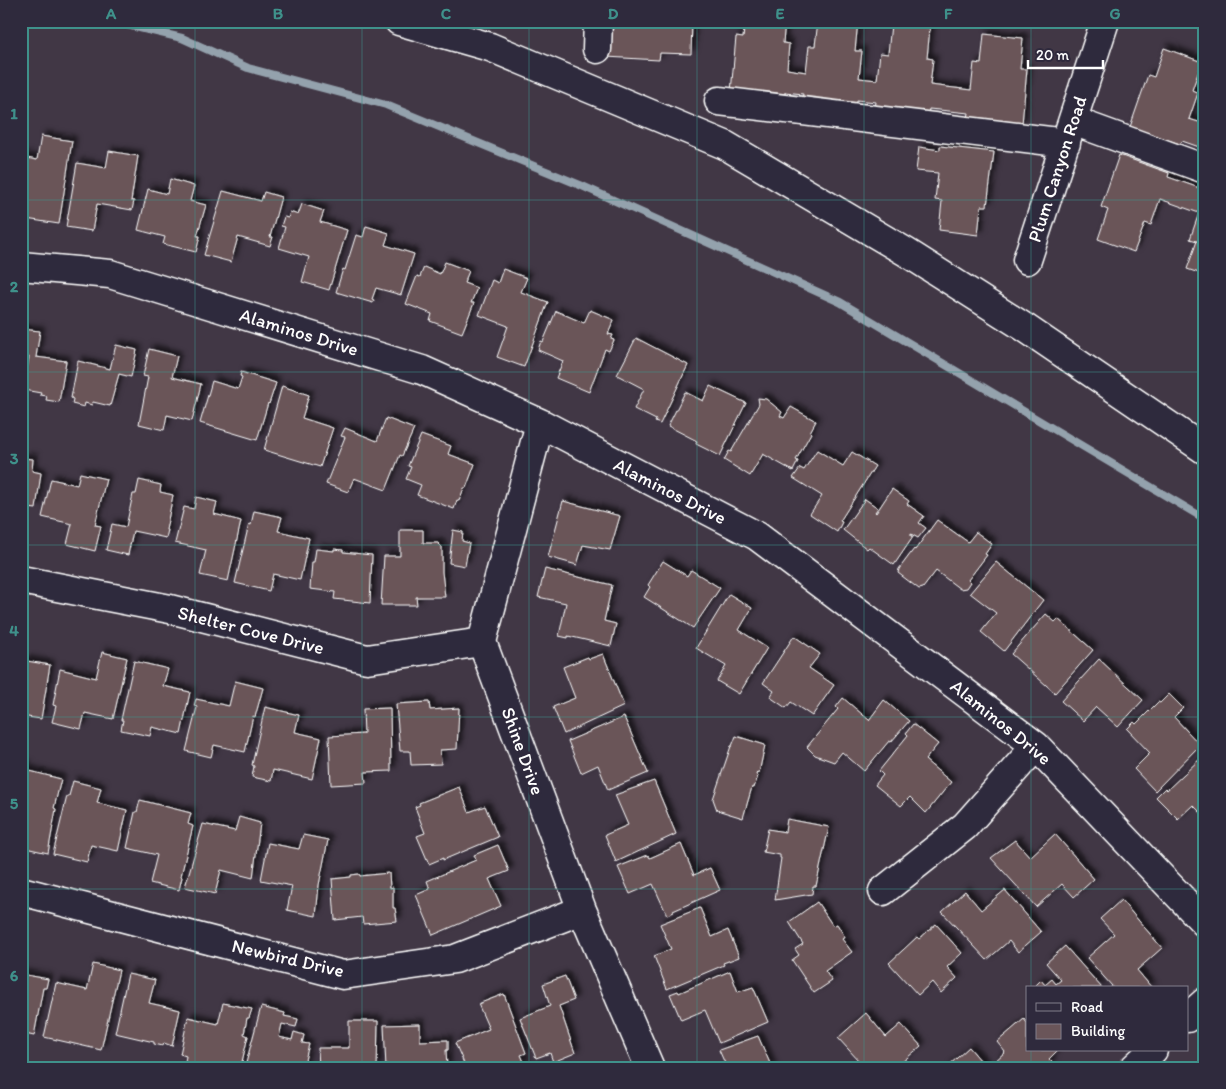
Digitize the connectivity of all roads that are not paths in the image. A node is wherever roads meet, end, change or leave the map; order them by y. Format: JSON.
{"nodes":[{"id":1,"x":399,"y":21,"type":"edge"},
{"id":2,"x":598,"y":21,"type":"edge"},
{"id":3,"x":1106,"y":21,"type":"edge"},
{"id":4,"x":597,"y":49,"type":"dead end"},
{"id":5,"x":719,"y":101,"type":"dead end"},
{"id":6,"x":1069,"y":132,"type":"junction"},
{"id":7,"x":1205,"y":169,"type":"edge"},
{"id":8,"x":1027,"y":260,"type":"dead end"},
{"id":9,"x":21,"y":266,"type":"edge"},
{"id":10,"x":540,"y":423,"type":"junction"},
{"id":11,"x":1205,"y":450,"type":"edge"},
{"id":12,"x":21,"y":580,"type":"edge"},
{"id":13,"x":482,"y":642,"type":"junction"},
{"id":14,"x":1036,"y":746,"type":"junction"},
{"id":15,"x":21,"y":891,"type":"edge"},
{"id":16,"x":884,"y":891,"type":"dead end"},
{"id":17,"x":582,"y":910,"type":"junction"},
{"id":18,"x":1205,"y":923,"type":"edge"},
{"id":19,"x":1205,"y":1002,"type":"edge"},
{"id":20,"x":1188,"y":1017,"type":"edge"},
{"id":21,"x":1151,"y":1052,"type":"edge"},
{"id":22,"x":650,"y":1068,"type":"edge"},
{"id":23,"x":1134,"y":1068,"type":"edge"}],
"edges":[{"from":1,"to":11,"type":"street"},
{"from":2,"to":4,"type":"street"},
{"from":3,"to":6,"type":"street","name":"Plum Canyon Road"},
{"from":5,"to":6,"type":"street"},
{"from":6,"to":7,"type":"street"},
{"from":6,"to":8,"type":"street","name":"Plum Canyon Road"},
{"from":9,"to":10,"type":"street","name":"Alaminos Drive"},
{"from":10,"to":13,"type":"street"},
{"from":10,"to":14,"type":"street","name":"Alaminos Drive"},
{"from":12,"to":13,"type":"street","name":"Shelter Cove Drive"},
{"from":13,"to":17,"type":"street","name":"Shine Drive"},
{"from":14,"to":16,"type":"street"},
{"from":14,"to":18,"type":"street","name":"Alaminos Drive"},
{"from":15,"to":17,"type":"street","name":"Newbird Drive"},
{"from":17,"to":22,"type":"street","name":"Shine Drive"},
{"from":19,"to":20,"type":"street"},
{"from":21,"to":23,"type":"street"}]}
